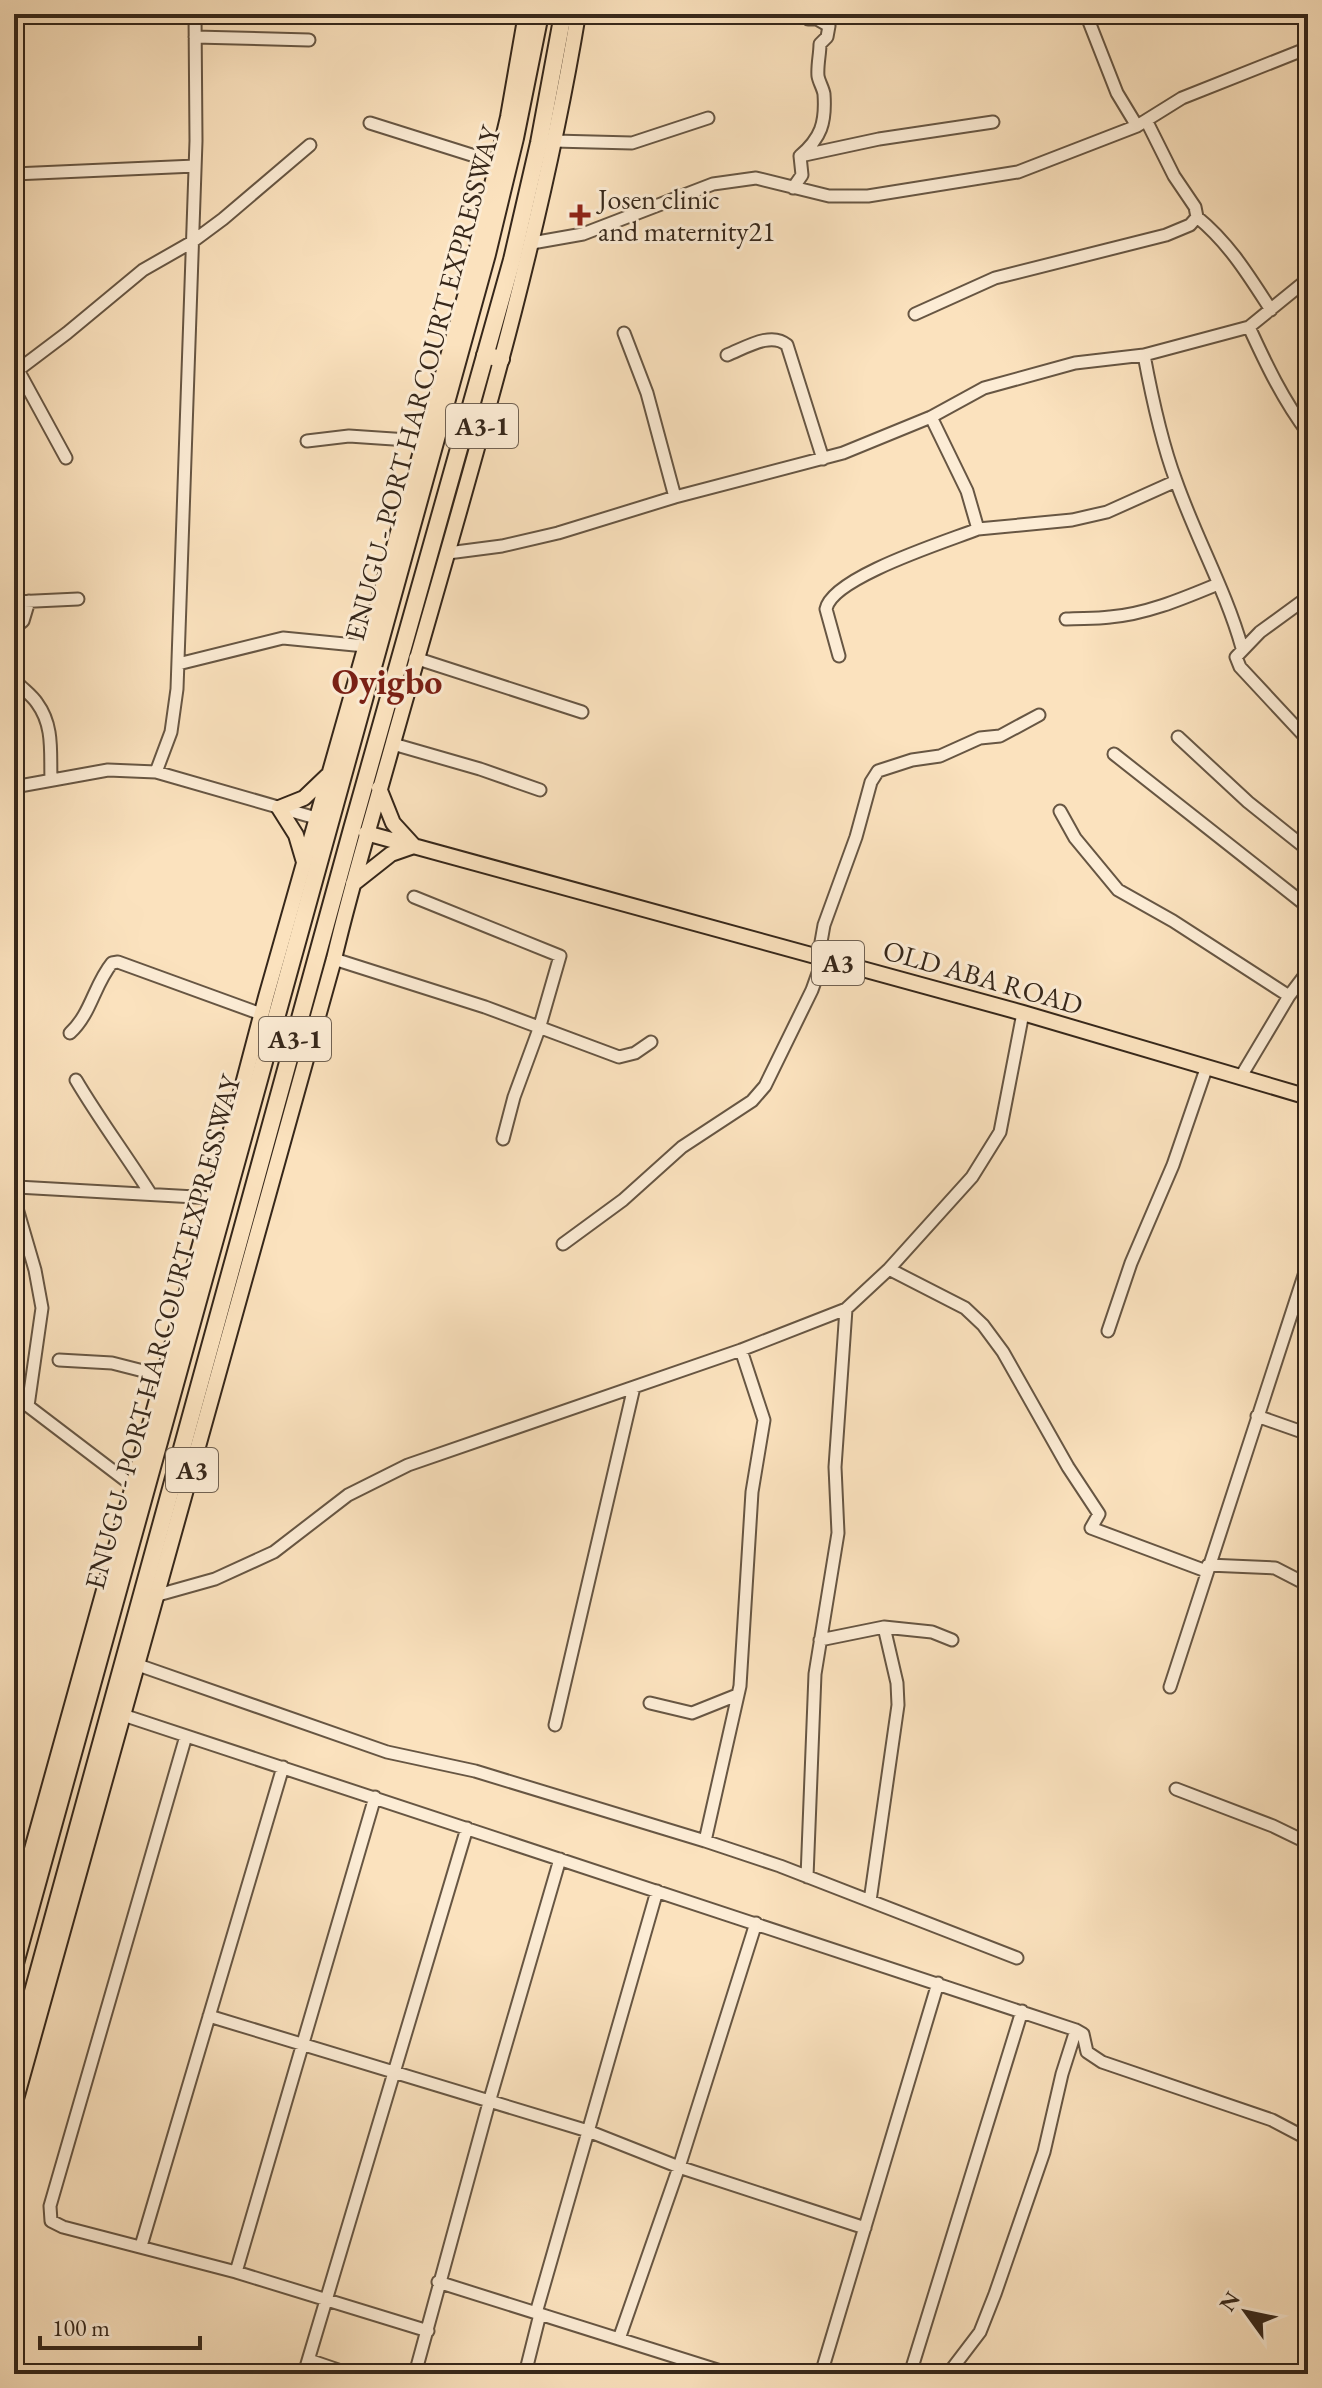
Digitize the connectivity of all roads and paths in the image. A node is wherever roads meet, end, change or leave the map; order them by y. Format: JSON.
{"nodes":[{"id":1,"x":195,"y":14,"type":"edge"},
{"id":2,"x":526,"y":14,"type":"edge"},
{"id":3,"x":540,"y":14,"type":"edge"},
{"id":4,"x":563,"y":14,"type":"edge"},
{"id":5,"x":578,"y":14,"type":"edge"},
{"id":6,"x":809,"y":14,"type":"edge"},
{"id":7,"x":900,"y":14,"type":"edge"},
{"id":8,"x":944,"y":14,"type":"edge"},
{"id":9,"x":1086,"y":14,"type":"edge"},
{"id":10,"x":195,"y":37,"type":"junction"},
{"id":11,"x":309,"y":40,"type":"dead end"},
{"id":12,"x":1308,"y":48,"type":"edge"},
{"id":13,"x":708,"y":118,"type":"dead end"},
{"id":14,"x":993,"y":122,"type":"dead end"},
{"id":15,"x":370,"y":123,"type":"dead end"},
{"id":16,"x":1142,"y":124,"type":"junction"},
{"id":17,"x":554,"y":141,"type":"junction"},
{"id":18,"x":310,"y":145,"type":"dead end"},
{"id":19,"x":800,"y":156,"type":"junction"},
{"id":20,"x":497,"y":163,"type":"junction"},
{"id":21,"x":195,"y":166,"type":"junction"},
{"id":22,"x":14,"y":174,"type":"edge"},
{"id":23,"x":793,"y":188,"type":"junction"},
{"id":24,"x":1197,"y":217,"type":"junction"},
{"id":25,"x":192,"y":242,"type":"junction"},
{"id":26,"x":532,"y":243,"type":"junction"},
{"id":27,"x":1308,"y":279,"type":"edge"},
{"id":28,"x":1271,"y":310,"type":"junction"},
{"id":29,"x":915,"y":314,"type":"dead end"},
{"id":30,"x":1249,"y":327,"type":"junction"},
{"id":31,"x":624,"y":333,"type":"dead end"},
{"id":32,"x":727,"y":355,"type":"dead end"},
{"id":33,"x":1144,"y":355,"type":"junction"},
{"id":34,"x":493,"y":357,"type":"junction"},
{"id":35,"x":16,"y":371,"type":"edge"},
{"id":36,"x":931,"y":417,"type":"junction"},
{"id":37,"x":1308,"y":433,"type":"edge"},
{"id":38,"x":307,"y":441,"type":"dead end"},
{"id":39,"x":423,"y":441,"type":"junction"},
{"id":40,"x":66,"y":458,"type":"dead end"},
{"id":41,"x":823,"y":459,"type":"junction"},
{"id":42,"x":1176,"y":481,"type":"junction"},
{"id":43,"x":675,"y":497,"type":"junction"},
{"id":44,"x":978,"y":529,"type":"junction"},
{"id":45,"x":448,"y":553,"type":"junction"},
{"id":46,"x":1218,"y":584,"type":"junction"},
{"id":47,"x":1308,"y":597,"type":"edge"},
{"id":48,"x":78,"y":599,"type":"dead end"},
{"id":49,"x":29,"y":601,"type":"junction"},
{"id":50,"x":14,"y":602,"type":"edge"},
{"id":51,"x":1066,"y":619,"type":"dead end"},
{"id":52,"x":14,"y":628,"type":"edge"},
{"id":53,"x":365,"y":646,"type":"junction"},
{"id":54,"x":1242,"y":648,"type":"junction"},
{"id":55,"x":839,"y":656,"type":"dead end"},
{"id":56,"x":415,"y":658,"type":"junction"},
{"id":57,"x":178,"y":664,"type":"junction"},
{"id":58,"x":14,"y":679,"type":"edge"},
{"id":59,"x":582,"y":712,"type":"dead end"},
{"id":60,"x":1039,"y":715,"type":"dead end"},
{"id":61,"x":1178,"y":737,"type":"dead end"},
{"id":62,"x":1308,"y":740,"type":"edge"},
{"id":63,"x":393,"y":744,"type":"junction"},
{"id":64,"x":1114,"y":754,"type":"dead end"},
{"id":65,"x":156,"y":772,"type":"junction"},
{"id":66,"x":329,"y":773,"type":"junction"},
{"id":67,"x":51,"y":779,"type":"junction"},
{"id":68,"x":14,"y":787,"type":"edge"},
{"id":69,"x":379,"y":787,"type":"junction"},
{"id":70,"x":540,"y":790,"type":"dead end"},
{"id":71,"x":279,"y":808,"type":"junction"},
{"id":72,"x":1060,"y":811,"type":"dead end"},
{"id":73,"x":316,"y":818,"type":"junction"},
{"id":74,"x":366,"y":833,"type":"junction"},
{"id":75,"x":414,"y":846,"type":"junction"},
{"id":76,"x":1308,"y":850,"type":"edge"},
{"id":77,"x":304,"y":863,"type":"junction"},
{"id":78,"x":351,"y":886,"type":"junction"},
{"id":79,"x":414,"y":897,"type":"dead end"},
{"id":80,"x":1308,"y":907,"type":"edge"},
{"id":81,"x":334,"y":959,"type":"junction"},
{"id":82,"x":823,"y":959,"type":"junction"},
{"id":83,"x":1307,"y":975,"type":"edge"},
{"id":84,"x":1289,"y":996,"type":"junction"},
{"id":85,"x":1023,"y":1013,"type":"junction"},
{"id":86,"x":261,"y":1014,"type":"junction"},
{"id":87,"x":539,"y":1029,"type":"junction"},
{"id":88,"x":70,"y":1033,"type":"dead end"},
{"id":89,"x":651,"y":1042,"type":"dead end"},
{"id":90,"x":1206,"y":1069,"type":"junction"},
{"id":91,"x":1240,"y":1078,"type":"junction"},
{"id":92,"x":76,"y":1080,"type":"dead end"},
{"id":93,"x":1308,"y":1097,"type":"edge"},
{"id":94,"x":503,"y":1139,"type":"dead end"},
{"id":95,"x":15,"y":1188,"type":"edge"},
{"id":96,"x":150,"y":1193,"type":"junction"},
{"id":97,"x":213,"y":1198,"type":"junction"},
{"id":98,"x":563,"y":1244,"type":"dead end"},
{"id":99,"x":1308,"y":1263,"type":"edge"},
{"id":100,"x":889,"y":1269,"type":"junction"},
{"id":101,"x":846,"y":1309,"type":"junction"},
{"id":102,"x":1108,"y":1331,"type":"dead end"},
{"id":103,"x":741,"y":1350,"type":"junction"},
{"id":104,"x":59,"y":1360,"type":"dead end"},
{"id":105,"x":163,"y":1376,"type":"junction"},
{"id":106,"x":634,"y":1387,"type":"junction"},
{"id":107,"x":14,"y":1394,"type":"edge"},
{"id":108,"x":28,"y":1406,"type":"junction"},
{"id":109,"x":1257,"y":1416,"type":"junction"},
{"id":110,"x":1308,"y":1434,"type":"edge"},
{"id":111,"x":133,"y":1486,"type":"junction"},
{"id":112,"x":1207,"y":1568,"type":"junction"},
{"id":113,"x":1308,"y":1585,"type":"edge"},
{"id":114,"x":158,"y":1595,"type":"junction"},
{"id":115,"x":884,"y":1627,"type":"junction"},
{"id":116,"x":820,"y":1640,"type":"junction"},
{"id":117,"x":952,"y":1640,"type":"dead end"},
{"id":118,"x":138,"y":1665,"type":"junction"},
{"id":119,"x":1170,"y":1687,"type":"dead end"},
{"id":120,"x":737,"y":1695,"type":"junction"},
{"id":121,"x":650,"y":1703,"type":"dead end"},
{"id":122,"x":123,"y":1715,"type":"junction"},
{"id":123,"x":555,"y":1725,"type":"dead end"},
{"id":124,"x":186,"y":1736,"type":"junction"},
{"id":125,"x":283,"y":1767,"type":"junction"},
{"id":126,"x":1176,"y":1789,"type":"dead end"},
{"id":127,"x":375,"y":1797,"type":"junction"},
{"id":128,"x":467,"y":1828,"type":"junction"},
{"id":129,"x":705,"y":1841,"type":"junction"},
{"id":130,"x":1308,"y":1843,"type":"edge"},
{"id":131,"x":560,"y":1859,"type":"junction"},
{"id":132,"x":807,"y":1877,"type":"junction"},
{"id":133,"x":657,"y":1891,"type":"junction"},
{"id":134,"x":870,"y":1901,"type":"junction"},
{"id":135,"x":14,"y":1914,"type":"edge"},
{"id":136,"x":756,"y":1923,"type":"junction"},
{"id":137,"x":1017,"y":1958,"type":"dead end"},
{"id":138,"x":14,"y":1967,"type":"edge"},
{"id":139,"x":14,"y":1976,"type":"edge"},
{"id":140,"x":36,"y":1982,"type":"junction"},
{"id":141,"x":938,"y":1983,"type":"junction"},
{"id":142,"x":1022,"y":2011,"type":"junction"},
{"id":143,"x":209,"y":2016,"type":"junction"},
{"id":144,"x":1076,"y":2030,"type":"junction"},
{"id":145,"x":304,"y":2042,"type":"junction"},
{"id":146,"x":14,"y":2061,"type":"edge"},
{"id":147,"x":396,"y":2073,"type":"junction"},
{"id":148,"x":490,"y":2099,"type":"junction"},
{"id":149,"x":14,"y":2106,"type":"edge"},
{"id":150,"x":588,"y":2131,"type":"junction"},
{"id":151,"x":1308,"y":2139,"type":"edge"},
{"id":152,"x":679,"y":2167,"type":"junction"},
{"id":153,"x":865,"y":2228,"type":"junction"},
{"id":154,"x":141,"y":2246,"type":"junction"},
{"id":155,"x":236,"y":2272,"type":"junction"},
{"id":156,"x":438,"y":2282,"type":"junction"},
{"id":157,"x":328,"y":2299,"type":"junction"},
{"id":158,"x":538,"y":2314,"type":"junction"},
{"id":159,"x":428,"y":2331,"type":"junction"},
{"id":160,"x":619,"y":2339,"type":"junction"},
{"id":161,"x":309,"y":2360,"type":"junction"},
{"id":162,"x":304,"y":2374,"type":"edge"},
{"id":163,"x":350,"y":2374,"type":"edge"},
{"id":164,"x":415,"y":2374,"type":"edge"},
{"id":165,"x":525,"y":2374,"type":"edge"},
{"id":166,"x":730,"y":2374,"type":"edge"},
{"id":167,"x":821,"y":2374,"type":"edge"},
{"id":168,"x":910,"y":2374,"type":"edge"},
{"id":169,"x":948,"y":2374,"type":"edge"}],
"edges":[{"from":1,"to":10,"type":"street"},
{"from":2,"to":20,"type":"main road","name":"ENUGU - PORT HARCOURT EXPRESSWAY","number":"A3-1"},
{"from":3,"to":138,"type":"highway","name":"ENUGU - PORT HARCOURT EXPRESSWAY","number":"A3-1"},
{"from":4,"to":34,"type":"highway","name":"ENUGU - PORT HARCOURT EXPRESSWAY","number":"A3-1"},
{"from":5,"to":17,"type":"main road","name":"ENUGU - PORT HARCOURT EXPRESSWAY","number":"A3-1"},
{"from":6,"to":19,"type":"street"},
{"from":7,"to":8,"type":"street"},
{"from":9,"to":16,"type":"street"},
{"from":10,"to":11,"type":"street"},
{"from":10,"to":21,"type":"street"},
{"from":12,"to":16,"type":"street"},
{"from":13,"to":17,"type":"street"},
{"from":14,"to":19,"type":"street"},
{"from":15,"to":20,"type":"street"},
{"from":16,"to":23,"type":"street"},
{"from":16,"to":24,"type":"street"},
{"from":17,"to":26,"type":"main road","name":"ENUGU - PORT HARCOURT EXPRESSWAY","number":"A3-1"},
{"from":18,"to":25,"type":"street"},
{"from":19,"to":23,"type":"street"},
{"from":20,"to":39,"type":"main road","name":"ENUGU - PORT HARCOURT EXPRESSWAY","number":"A3-1"},
{"from":21,"to":22,"type":"street"},
{"from":21,"to":25,"type":"street"},
{"from":23,"to":26,"type":"street"},
{"from":24,"to":28,"type":"street"},
{"from":24,"to":29,"type":"street"},
{"from":25,"to":35,"type":"street"},
{"from":25,"to":57,"type":"street"},
{"from":26,"to":34,"type":"main road","name":"ENUGU - PORT HARCOURT EXPRESSWAY","number":"A3-1"},
{"from":27,"to":28,"type":"street"},
{"from":28,"to":30,"type":"street"},
{"from":30,"to":33,"type":"street"},
{"from":30,"to":37,"type":"street"},
{"from":31,"to":43,"type":"street"},
{"from":32,"to":41,"type":"street"},
{"from":33,"to":36,"type":"street"},
{"from":33,"to":42,"type":"street"},
{"from":34,"to":45,"type":"main road","name":"ENUGU - PORT HARCOURT EXPRESSWAY","number":"A3-1"},
{"from":34,"to":140,"type":"highway","name":"ENUGU - PORT HARCOURT EXPRESSWAY","number":"A3-1"},
{"from":35,"to":40,"type":"street"},
{"from":36,"to":41,"type":"street"},
{"from":36,"to":44,"type":"street"},
{"from":38,"to":39,"type":"street"},
{"from":39,"to":53,"type":"main road","name":"ENUGU - PORT HARCOURT EXPRESSWAY","number":"A3-1"},
{"from":41,"to":43,"type":"street"},
{"from":42,"to":44,"type":"street"},
{"from":42,"to":46,"type":"street"},
{"from":43,"to":45,"type":"street"},
{"from":44,"to":55,"type":"street"},
{"from":45,"to":56,"type":"main road","name":"ENUGU - PORT HARCOURT EXPRESSWAY","number":"A3-1"},
{"from":46,"to":51,"type":"street"},
{"from":46,"to":54,"type":"street"},
{"from":47,"to":54,"type":"street"},
{"from":48,"to":49,"type":"street"},
{"from":49,"to":50,"type":"street"},
{"from":49,"to":52,"type":"street"},
{"from":53,"to":57,"type":"street"},
{"from":53,"to":66,"type":"main road","name":"ENUGU - PORT HARCOURT EXPRESSWAY","number":"A3-1"},
{"from":54,"to":62,"type":"street"},
{"from":56,"to":59,"type":"street"},
{"from":56,"to":63,"type":"main road","name":"ENUGU - PORT HARCOURT EXPRESSWAY","number":"A3-1"},
{"from":57,"to":65,"type":"street"},
{"from":58,"to":67,"type":"street"},
{"from":60,"to":82,"type":"street"},
{"from":61,"to":76,"type":"street"},
{"from":63,"to":69,"type":"main road","name":"ENUGU - PORT HARCOURT EXPRESSWAY","number":"A3-1"},
{"from":63,"to":70,"type":"street"},
{"from":64,"to":80,"type":"street"},
{"from":65,"to":67,"type":"street"},
{"from":65,"to":71,"type":"street"},
{"from":66,"to":71,"type":"main road"},
{"from":66,"to":73,"type":"main road","name":"ENUGU - PORT HARCOURT EXPRESSWAY","number":"A3-1"},
{"from":67,"to":68,"type":"street"},
{"from":69,"to":74,"type":"main road","name":"ENUGU - PORT HARCOURT EXPRESSWAY","number":"A3-1"},
{"from":69,"to":75,"type":"main road"},
{"from":71,"to":73,"type":"street"},
{"from":71,"to":77,"type":"main road"},
{"from":72,"to":84,"type":"street"},
{"from":73,"to":77,"type":"main road","name":"ENUGU - PORT HARCOURT EXPRESSWAY","number":"A3"},
{"from":74,"to":75,"type":"main road","name":"OLD ABA ROAD","number":"A3"},
{"from":74,"to":78,"type":"main road","name":"ENUGU - PORT HARCOURT EXPRESSWAY","number":"A3"},
{"from":75,"to":78,"type":"main road"},
{"from":75,"to":82,"type":"main road","name":"OLD ABA ROAD","number":"A3"},
{"from":77,"to":86,"type":"main road","name":"ENUGU - PORT HARCOURT EXPRESSWAY","number":"A3"},
{"from":78,"to":81,"type":"main road","name":"ENUGU - PORT HARCOURT EXPRESSWAY","number":"A3"},
{"from":79,"to":87,"type":"street"},
{"from":81,"to":87,"type":"street"},
{"from":81,"to":114,"type":"main road","name":"ENUGU - PORT HARCOURT EXPRESSWAY","number":"A3"},
{"from":82,"to":85,"type":"main road","name":"OLD ABA ROAD","number":"A3"},
{"from":82,"to":98,"type":"street"},
{"from":83,"to":84,"type":"street"},
{"from":84,"to":91,"type":"street"},
{"from":85,"to":90,"type":"main road","name":"OLD ABA ROAD","number":"A3"},
{"from":85,"to":100,"type":"street"},
{"from":86,"to":88,"type":"street"},
{"from":86,"to":97,"type":"main road","name":"ENUGU - PORT HARCOURT EXPRESSWAY","number":"A3"},
{"from":87,"to":89,"type":"street"},
{"from":87,"to":94,"type":"street"},
{"from":90,"to":91,"type":"main road","name":"OLD ABA ROAD","number":"A3"},
{"from":90,"to":102,"type":"street"},
{"from":91,"to":93,"type":"main road","name":"OLD ABA ROAD","number":"A3"},
{"from":92,"to":96,"type":"street"},
{"from":95,"to":96,"type":"street"},
{"from":95,"to":108,"type":"street"},
{"from":96,"to":97,"type":"street"},
{"from":97,"to":105,"type":"main road","name":"ENUGU - PORT HARCOURT EXPRESSWAY","number":"A3"},
{"from":99,"to":109,"type":"street"},
{"from":100,"to":101,"type":"street"},
{"from":100,"to":112,"type":"street"},
{"from":101,"to":103,"type":"street"},
{"from":101,"to":116,"type":"street"},
{"from":103,"to":106,"type":"street"},
{"from":103,"to":120,"type":"street"},
{"from":104,"to":105,"type":"street"},
{"from":105,"to":111,"type":"main road","name":"ENUGU - PORT HARCOURT EXPRESSWAY","number":"A3"},
{"from":106,"to":114,"type":"street"},
{"from":106,"to":123,"type":"street"},
{"from":107,"to":108,"type":"street"},
{"from":108,"to":111,"type":"street"},
{"from":109,"to":110,"type":"street"},
{"from":109,"to":112,"type":"street"},
{"from":111,"to":135,"type":"main road","name":"ENUGU - PORT HARCOURT EXPRESSWAY","number":"A3"},
{"from":112,"to":113,"type":"street"},
{"from":112,"to":119,"type":"street"},
{"from":114,"to":118,"type":"main road","name":"ENUGU - PORT HARCOURT EXPRESSWAY","number":"A3"},
{"from":115,"to":116,"type":"street"},
{"from":115,"to":117,"type":"street"},
{"from":115,"to":134,"type":"street"},
{"from":116,"to":132,"type":"street"},
{"from":118,"to":122,"type":"main road","name":"ENUGU - PORT HARCOURT EXPRESSWAY","number":"A3"},
{"from":118,"to":129,"type":"street"},
{"from":120,"to":121,"type":"street"},
{"from":120,"to":129,"type":"street"},
{"from":122,"to":124,"type":"street"},
{"from":122,"to":149,"type":"main road","name":"ENUGU - PORT HARCOURT EXPRESSWAY","number":"A3"},
{"from":124,"to":125,"type":"street"},
{"from":124,"to":154,"type":"street"},
{"from":125,"to":127,"type":"street"},
{"from":125,"to":143,"type":"street"},
{"from":126,"to":130,"type":"street"},
{"from":127,"to":128,"type":"street"},
{"from":127,"to":145,"type":"street"},
{"from":128,"to":131,"type":"street"},
{"from":128,"to":147,"type":"street"},
{"from":129,"to":132,"type":"street"},
{"from":131,"to":133,"type":"street"},
{"from":131,"to":148,"type":"street"},
{"from":132,"to":134,"type":"street"},
{"from":133,"to":136,"type":"street"},
{"from":133,"to":150,"type":"street"},
{"from":134,"to":137,"type":"street"},
{"from":136,"to":141,"type":"street"},
{"from":136,"to":152,"type":"street"},
{"from":139,"to":140,"type":"highway"},
{"from":140,"to":146,"type":"highway","name":"ENUGU - PORT HARCOURT EXPRESSWAY","number":"A3-1"},
{"from":141,"to":142,"type":"street"},
{"from":141,"to":153,"type":"street"},
{"from":142,"to":144,"type":"street"},
{"from":142,"to":168,"type":"street"},
{"from":143,"to":145,"type":"street"},
{"from":143,"to":154,"type":"street"},
{"from":144,"to":151,"type":"street"},
{"from":144,"to":169,"type":"street"},
{"from":145,"to":147,"type":"street"},
{"from":145,"to":155,"type":"street"},
{"from":147,"to":148,"type":"street"},
{"from":147,"to":157,"type":"street"},
{"from":148,"to":150,"type":"street"},
{"from":148,"to":156,"type":"street"},
{"from":150,"to":152,"type":"street"},
{"from":150,"to":158,"type":"street"},
{"from":152,"to":153,"type":"street"},
{"from":152,"to":160,"type":"street"},
{"from":153,"to":167,"type":"street"},
{"from":154,"to":155,"type":"street"},
{"from":155,"to":157,"type":"street"},
{"from":156,"to":158,"type":"street"},
{"from":156,"to":159,"type":"street"},
{"from":157,"to":159,"type":"street"},
{"from":157,"to":161,"type":"street"},
{"from":158,"to":160,"type":"street"},
{"from":158,"to":165,"type":"street"},
{"from":159,"to":164,"type":"street"},
{"from":160,"to":166,"type":"street"},
{"from":161,"to":162,"type":"street"},
{"from":161,"to":163,"type":"street"}]}
